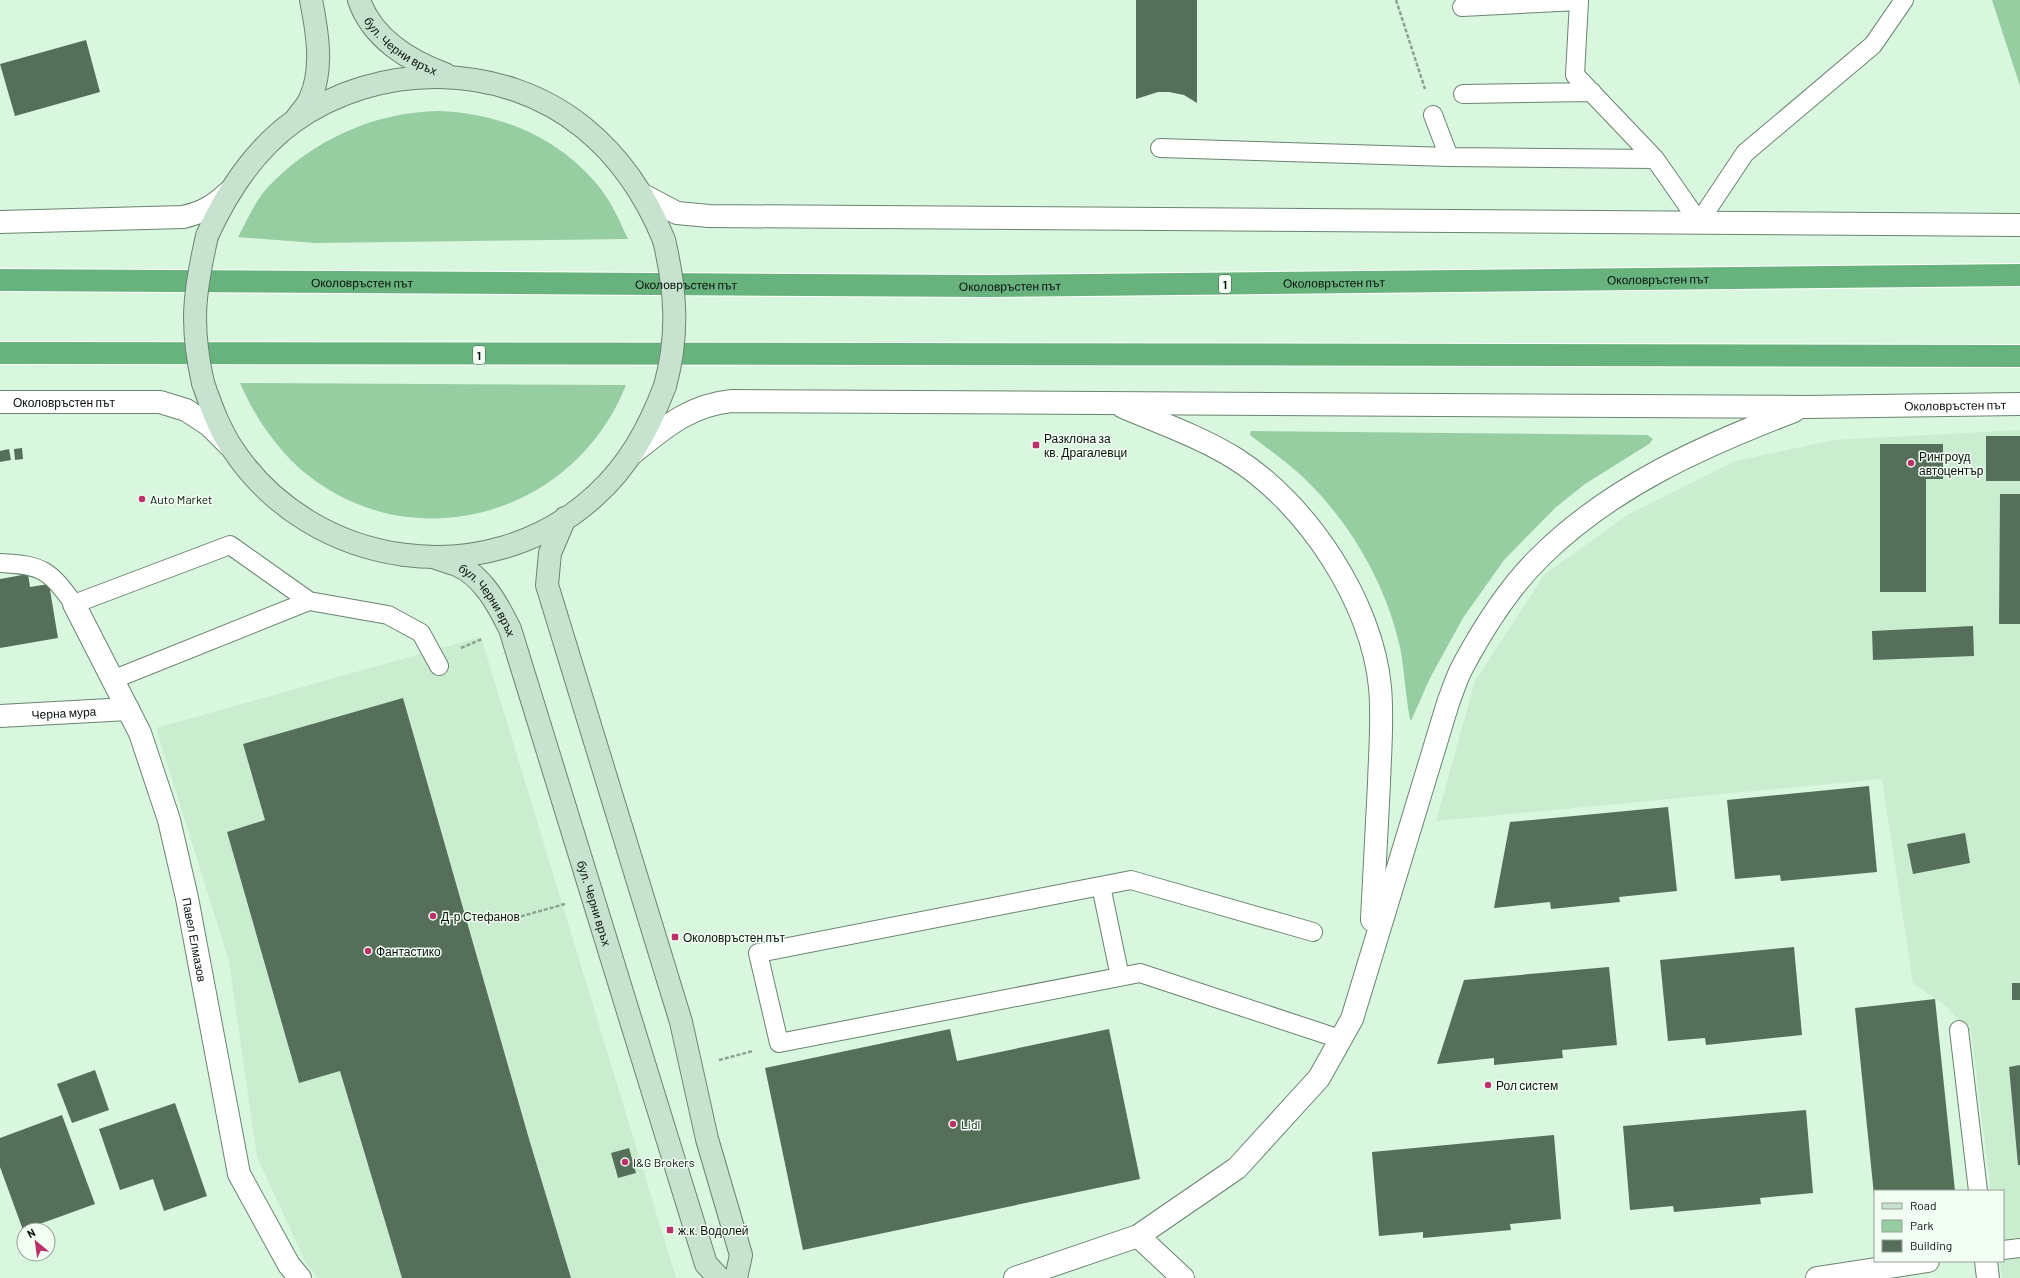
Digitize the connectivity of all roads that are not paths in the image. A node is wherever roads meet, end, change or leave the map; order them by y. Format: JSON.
{"nodes":[{"id":1,"x":311,"y":0,"type":"edge"},
{"id":2,"x":359,"y":0,"type":"edge"},
{"id":3,"x":1904,"y":0,"type":"edge"},
{"id":4,"x":1462,"y":7,"type":"dead end"},
{"id":5,"x":456,"y":77,"type":"junction"},
{"id":6,"x":1592,"y":92,"type":"junction"},
{"id":7,"x":1463,"y":94,"type":"dead end"},
{"id":8,"x":1434,"y":115,"type":"road end"},
{"id":9,"x":294,"y":122,"type":"junction"},
{"id":10,"x":1160,"y":148,"type":"dead end"},
{"id":11,"x":1449,"y":157,"type":"junction"},
{"id":12,"x":1655,"y":159,"type":"junction"},
{"id":13,"x":230,"y":191,"type":"junction"},
{"id":14,"x":643,"y":195,"type":"junction"},
{"id":15,"x":0,"y":222,"type":"edge"},
{"id":16,"x":1699,"y":222,"type":"junction"},
{"id":17,"x":2020,"y":225,"type":"edge"},
{"id":18,"x":2020,"y":276,"type":"edge"},
{"id":19,"x":0,"y":280,"type":"edge"},
{"id":20,"x":0,"y":353,"type":"edge"},
{"id":21,"x":2020,"y":356,"type":"edge"},
{"id":22,"x":0,"y":402,"type":"edge"},
{"id":23,"x":1113,"y":403,"type":"junction"},
{"id":24,"x":2020,"y":404,"type":"edge"},
{"id":25,"x":1805,"y":407,"type":"junction"},
{"id":26,"x":233,"y":449,"type":"junction"},
{"id":27,"x":633,"y":453,"type":"junction"},
{"id":28,"x":565,"y":518,"type":"junction"},
{"id":29,"x":433,"y":557,"type":"junction"},
{"id":30,"x":0,"y":563,"type":"edge"},
{"id":31,"x":309,"y":601,"type":"junction"},
{"id":32,"x":74,"y":604,"type":"junction"},
{"id":33,"x":439,"y":666,"type":"dead end"},
{"id":34,"x":112,"y":680,"type":"junction"},
{"id":35,"x":128,"y":709,"type":"junction"},
{"id":36,"x":0,"y":716,"type":"edge"},
{"id":37,"x":1101,"y":886,"type":"junction"},
{"id":38,"x":1313,"y":932,"type":"dead end"},
{"id":39,"x":1371,"y":953,"type":"junction"},
{"id":40,"x":1120,"y":977,"type":"junction"},
{"id":41,"x":1959,"y":1030,"type":"dead end"},
{"id":42,"x":1340,"y":1039,"type":"junction"},
{"id":43,"x":1978,"y":1190,"type":"edge"},
{"id":44,"x":1138,"y":1236,"type":"junction"},
{"id":45,"x":2020,"y":1248,"type":"edge"},
{"id":46,"x":2004,"y":1250,"type":"edge"},
{"id":47,"x":1921,"y":1262,"type":"edge"},
{"id":48,"x":1986,"y":1262,"type":"edge"},
{"id":49,"x":300,"y":1278,"type":"edge"},
{"id":50,"x":719,"y":1278,"type":"edge"},
{"id":51,"x":736,"y":1278,"type":"edge"},
{"id":52,"x":1015,"y":1278,"type":"edge"},
{"id":53,"x":1183,"y":1278,"type":"edge"},
{"id":54,"x":1817,"y":1278,"type":"edge"},
{"id":55,"x":1988,"y":1278,"type":"edge"}],
"edges":[{"from":1,"to":9,"type":"main road"},
{"from":2,"to":5,"type":"main road","name":"бул. Черни връх"},
{"from":3,"to":16,"type":"lane"},
{"from":4,"to":6,"type":"lane"},
{"from":5,"to":9,"type":"main road"},
{"from":5,"to":14,"type":"main road"},
{"from":6,"to":7,"type":"lane"},
{"from":6,"to":12,"type":"lane"},
{"from":8,"to":11,"type":"lane"},
{"from":9,"to":13,"type":"main road"},
{"from":10,"to":11,"type":"lane"},
{"from":11,"to":12,"type":"lane"},
{"from":12,"to":16,"type":"lane"},
{"from":13,"to":15,"type":"street"},
{"from":13,"to":26,"type":"main road","bridge":true},
{"from":14,"to":16,"type":"street"},
{"from":14,"to":27,"type":"main road","bridge":true},
{"from":16,"to":17,"type":"street"},
{"from":18,"to":19,"type":"highway","name":"Околовръстен път","number":"1"},
{"from":20,"to":21,"type":"highway","number":"1"},
{"from":22,"to":26,"type":"street","name":"Околовръстен път"},
{"from":23,"to":25,"type":"street","name":"Околовръстен път"},
{"from":23,"to":27,"type":"street","name":"Околовръстен път"},
{"from":23,"to":39,"type":"street"},
{"from":24,"to":25,"type":"street","name":"Околовръстен път"},
{"from":25,"to":39,"type":"street"},
{"from":26,"to":29,"type":"main road"},
{"from":27,"to":28,"type":"main road"},
{"from":28,"to":29,"type":"main road"},
{"from":28,"to":51,"type":"main road"},
{"from":29,"to":50,"type":"main road","name":"бул. Черни връх"},
{"from":30,"to":32,"type":"lane"},
{"from":31,"to":32,"type":"lane"},
{"from":31,"to":33,"type":"lane"},
{"from":31,"to":34,"type":"lane"},
{"from":32,"to":34,"type":"street","name":"Павел Елмазов"},
{"from":34,"to":35,"type":"street","name":"Павел Елмазов"},
{"from":35,"to":36,"type":"street","name":"Черна мура"},
{"from":35,"to":49,"type":"street","name":"Павел Елмазов"},
{"from":37,"to":38,"type":"lane"},
{"from":37,"to":40,"type":"lane"},
{"from":37,"to":40,"type":"lane"},
{"from":39,"to":42,"type":"street"},
{"from":40,"to":42,"type":"lane"},
{"from":41,"to":43,"type":"lane"},
{"from":42,"to":44,"type":"street"},
{"from":44,"to":52,"type":"street"},
{"from":44,"to":53,"type":"street"},
{"from":45,"to":46,"type":"lane"},
{"from":47,"to":54,"type":"street"},
{"from":48,"to":55,"type":"street"}]}
